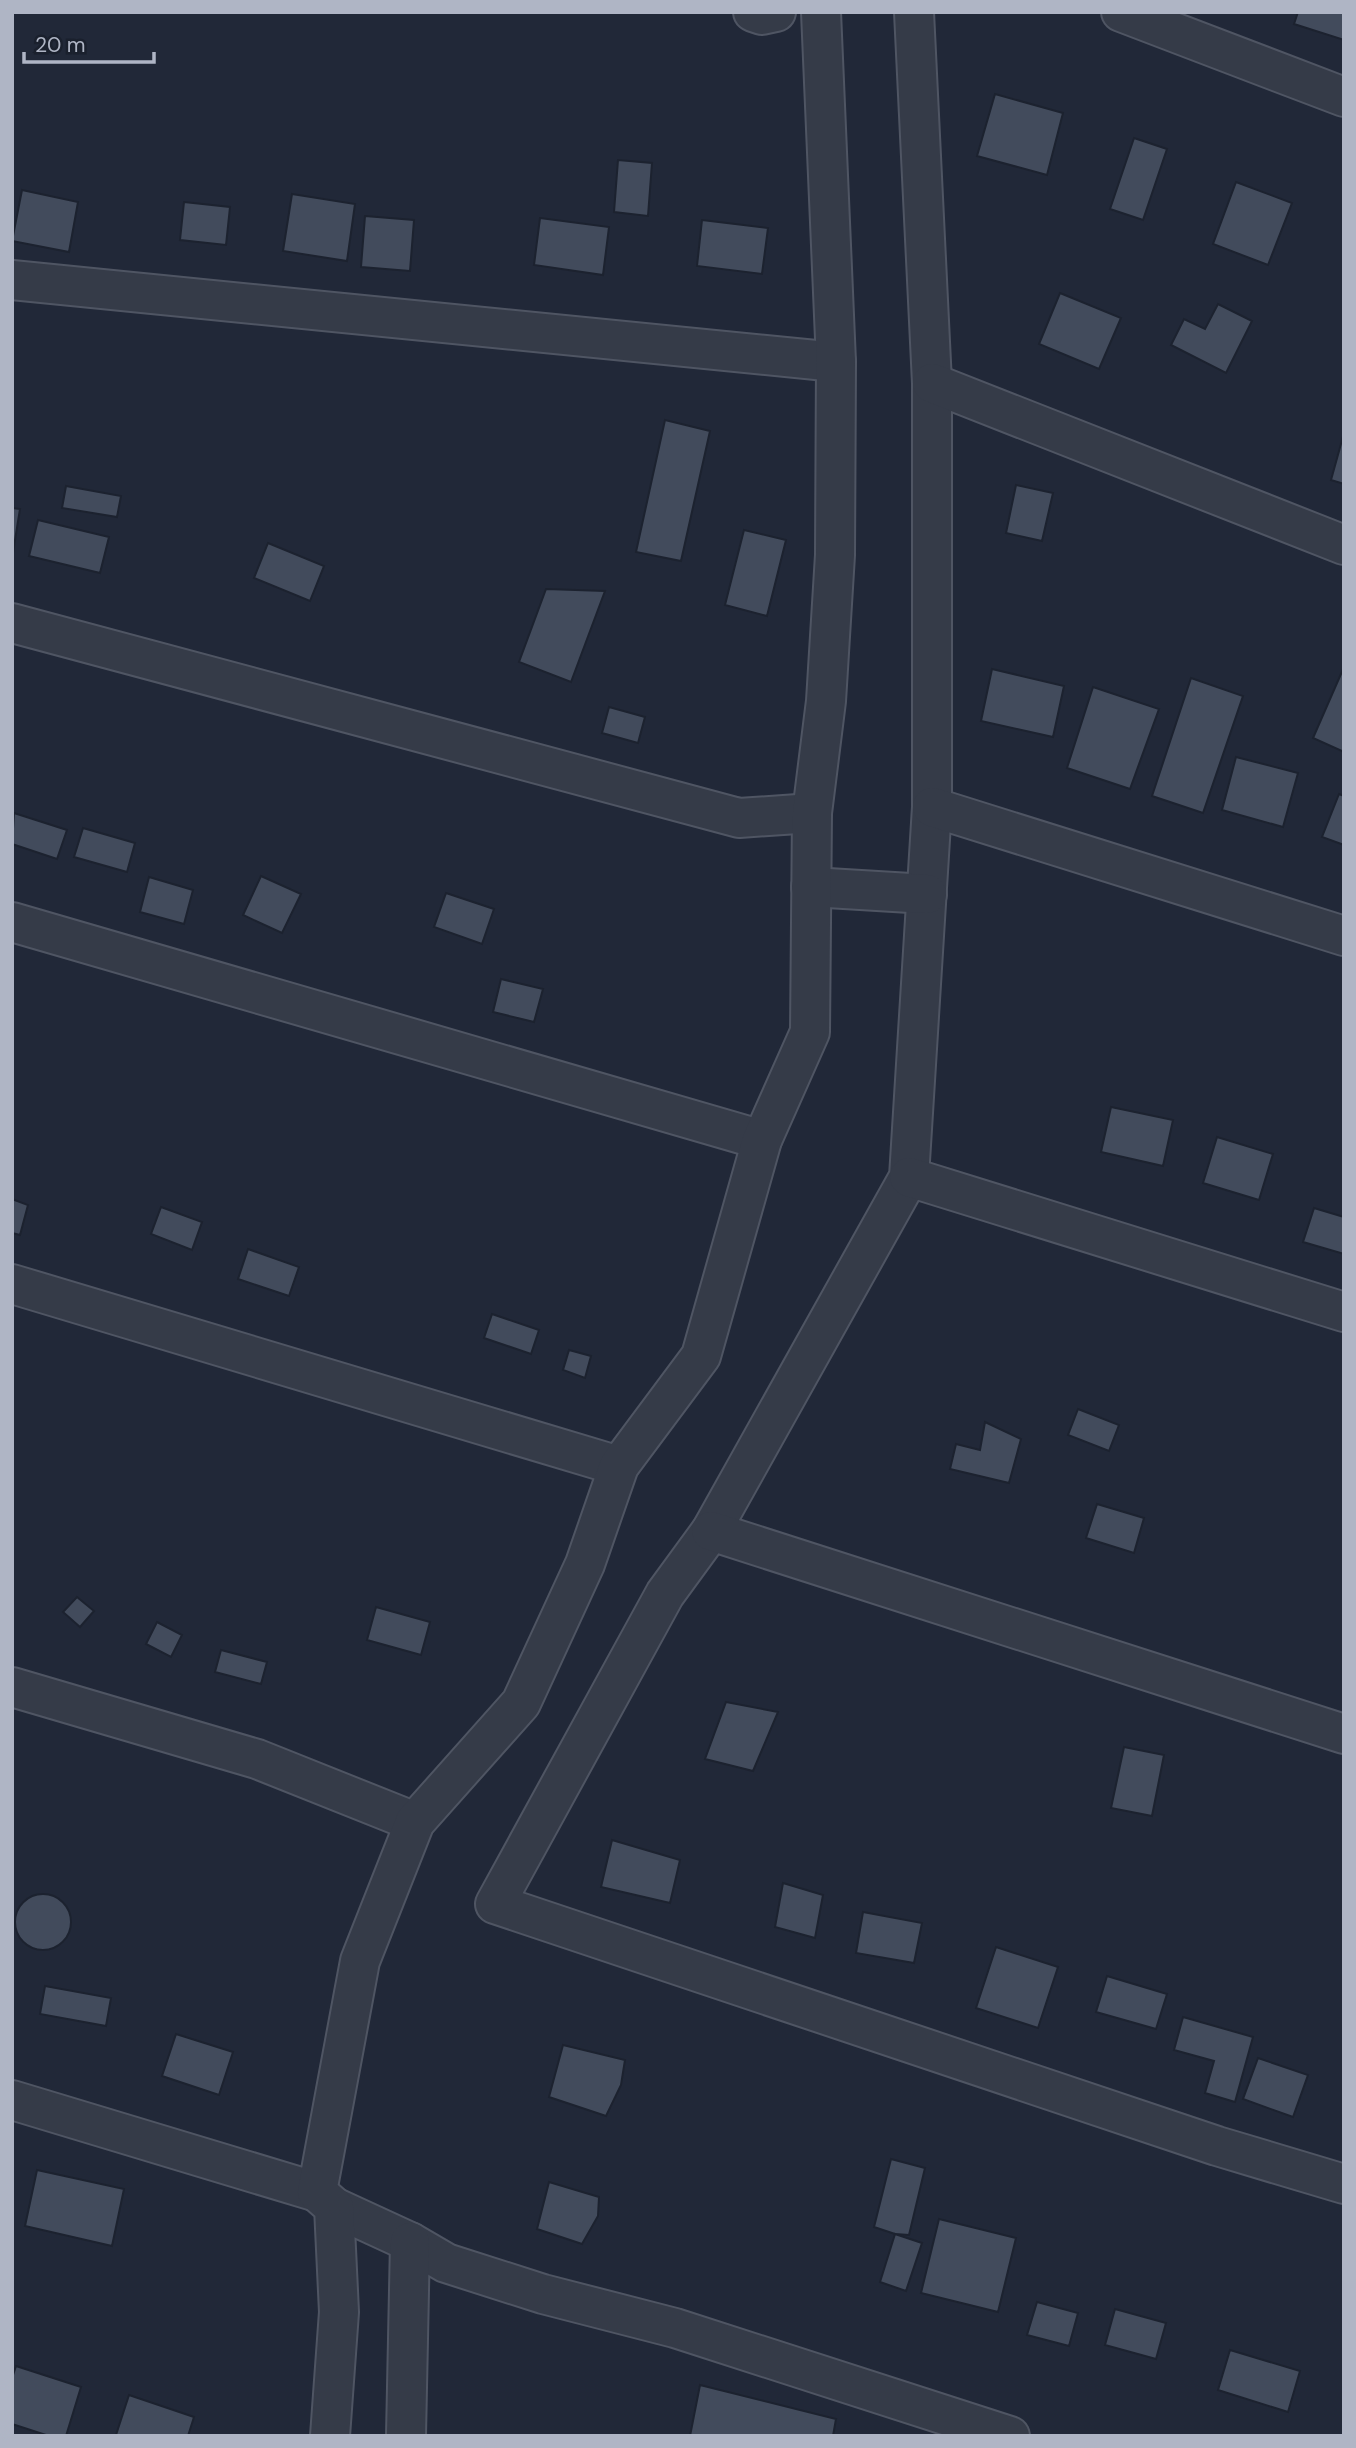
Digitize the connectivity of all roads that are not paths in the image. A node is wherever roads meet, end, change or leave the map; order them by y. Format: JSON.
{"nodes":[{"id":1,"x":753,"y":12,"type":"edge"},
{"id":2,"x":776,"y":12,"type":"edge"},
{"id":3,"x":821,"y":12,"type":"edge"},
{"id":4,"x":914,"y":12,"type":"edge"},
{"id":5,"x":1121,"y":12,"type":"edge"},
{"id":6,"x":1344,"y":97,"type":"edge"},
{"id":7,"x":12,"y":280,"type":"edge"},
{"id":8,"x":836,"y":362,"type":"junction"},
{"id":9,"x":932,"y":383,"type":"junction"},
{"id":10,"x":1344,"y":545,"type":"edge"},
{"id":11,"x":12,"y":623,"type":"edge"},
{"id":12,"x":932,"y":807,"type":"junction"},
{"id":13,"x":812,"y":813,"type":"junction"},
{"id":14,"x":811,"y":887,"type":"junction"},
{"id":15,"x":927,"y":894,"type":"junction"},
{"id":16,"x":12,"y":922,"type":"edge"},
{"id":17,"x":1344,"y":936,"type":"edge"},
{"id":18,"x":762,"y":1140,"type":"junction"},
{"id":19,"x":909,"y":1177,"type":"junction"},
{"id":20,"x":12,"y":1284,"type":"edge"},
{"id":21,"x":1344,"y":1312,"type":"edge"},
{"id":22,"x":619,"y":1466,"type":"junction"},
{"id":23,"x":711,"y":1531,"type":"junction"},
{"id":24,"x":12,"y":1687,"type":"edge"},
{"id":25,"x":1344,"y":1734,"type":"edge"},
{"id":26,"x":415,"y":1822,"type":"junction"},
{"id":27,"x":12,"y":2100,"type":"edge"},
{"id":28,"x":1344,"y":2184,"type":"edge"},
{"id":29,"x":326,"y":2199,"type":"junction"},
{"id":30,"x":410,"y":2242,"type":"junction"},
{"id":31,"x":330,"y":2436,"type":"edge"},
{"id":32,"x":406,"y":2436,"type":"edge"},
{"id":33,"x":1010,"y":2436,"type":"edge"}],
"edges":[{"from":1,"to":2,"type":"street"},
{"from":3,"to":8,"type":"street"},
{"from":4,"to":9,"type":"street"},
{"from":5,"to":6,"type":"street"},
{"from":7,"to":8,"type":"street"},
{"from":8,"to":13,"type":"street"},
{"from":9,"to":10,"type":"street"},
{"from":9,"to":12,"type":"street"},
{"from":11,"to":13,"type":"street"},
{"from":12,"to":15,"type":"street"},
{"from":12,"to":17,"type":"street"},
{"from":13,"to":14,"type":"street"},
{"from":14,"to":15,"type":"street"},
{"from":14,"to":18,"type":"street"},
{"from":15,"to":19,"type":"street"},
{"from":16,"to":18,"type":"street"},
{"from":18,"to":22,"type":"street"},
{"from":19,"to":21,"type":"street"},
{"from":19,"to":23,"type":"street"},
{"from":20,"to":22,"type":"street"},
{"from":22,"to":26,"type":"street"},
{"from":23,"to":25,"type":"street"},
{"from":23,"to":28,"type":"street"},
{"from":24,"to":26,"type":"street"},
{"from":26,"to":29,"type":"street"},
{"from":27,"to":29,"type":"street"},
{"from":29,"to":30,"type":"street"},
{"from":29,"to":31,"type":"street"},
{"from":30,"to":32,"type":"street"},
{"from":30,"to":33,"type":"street"}]}
